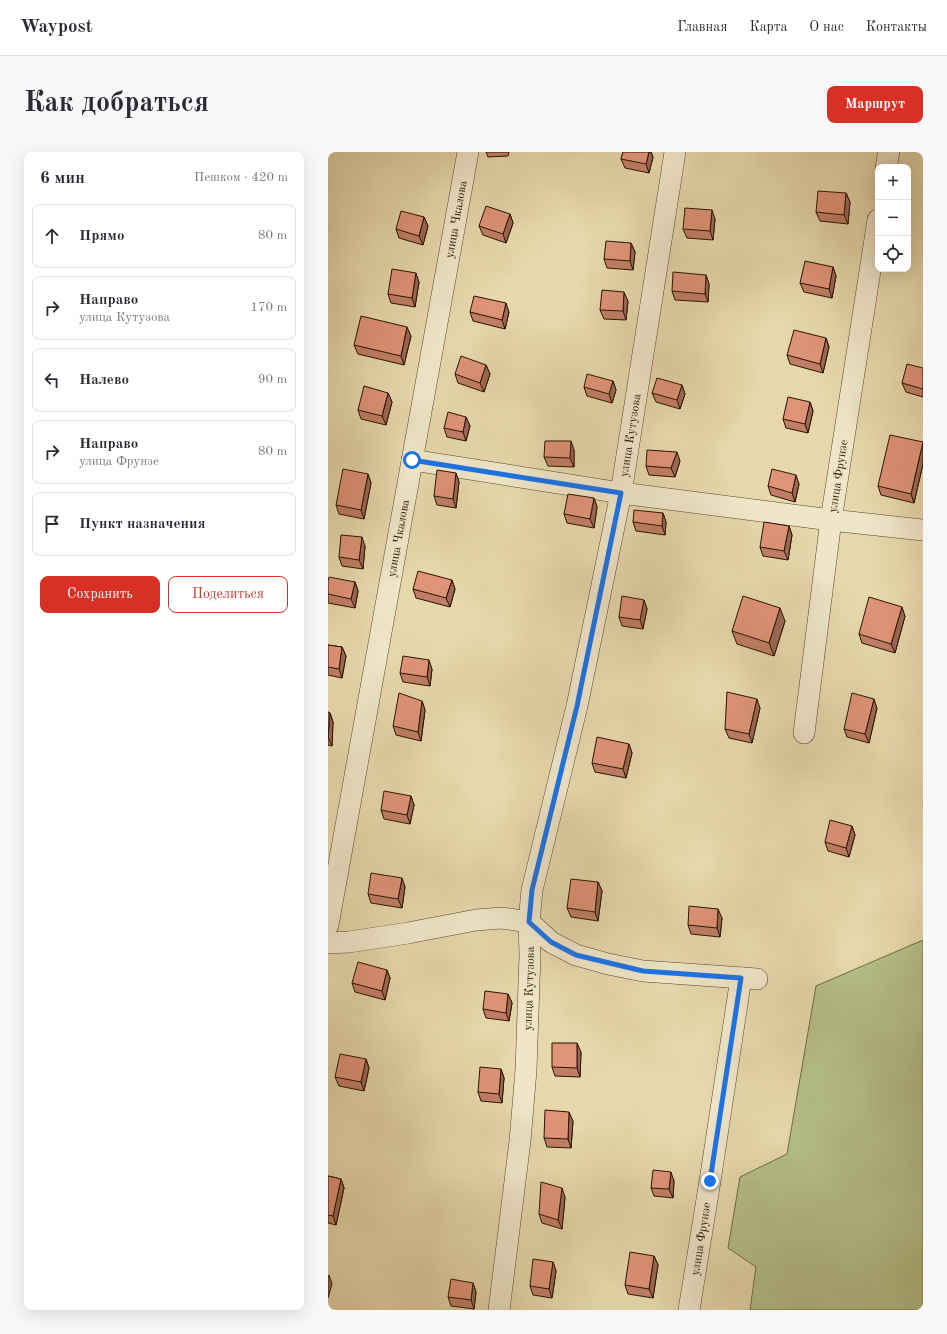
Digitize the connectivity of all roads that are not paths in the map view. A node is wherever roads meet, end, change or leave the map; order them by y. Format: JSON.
{"nodes":[{"id":1,"x":468,"y":152,"type":"edge"},
{"id":2,"x":675,"y":152,"type":"edge"},
{"id":3,"x":889,"y":152,"type":"edge"},
{"id":4,"x":887,"y":164,"type":"edge"},
{"id":5,"x":875,"y":236,"type":"edge"},
{"id":6,"x":412,"y":460,"type":"junction"},
{"id":7,"x":621,"y":493,"type":"junction"},
{"id":8,"x":831,"y":520,"type":"junction"},
{"id":9,"x":923,"y":530,"type":"edge"},
{"id":10,"x":804,"y":733,"type":"dead end"},
{"id":11,"x":529,"y":922,"type":"junction"},
{"id":12,"x":328,"y":925,"type":"edge"},
{"id":13,"x":328,"y":943,"type":"edge"},
{"id":14,"x":499,"y":1310,"type":"edge"},
{"id":15,"x":689,"y":1310,"type":"edge"}],
"edges":[{"from":1,"to":6,"type":"street","name":"улица Чкалова"},
{"from":2,"to":7,"type":"street","name":"улица Кутузова"},
{"from":3,"to":4,"type":"street"},
{"from":5,"to":8,"type":"street","name":"улица Фрунзе"},
{"from":6,"to":7,"type":"street"},
{"from":6,"to":12,"type":"street","name":"улица Чкалова"},
{"from":7,"to":8,"type":"street"},
{"from":7,"to":11,"type":"street","name":"улица Кутузова"},
{"from":8,"to":9,"type":"street"},
{"from":8,"to":10,"type":"street","name":"улица Фрунзе"},
{"from":11,"to":13,"type":"street"},
{"from":11,"to":14,"type":"street","name":"улица Кутузова"},
{"from":11,"to":15,"type":"street","name":"улица Фрунзе"}]}
